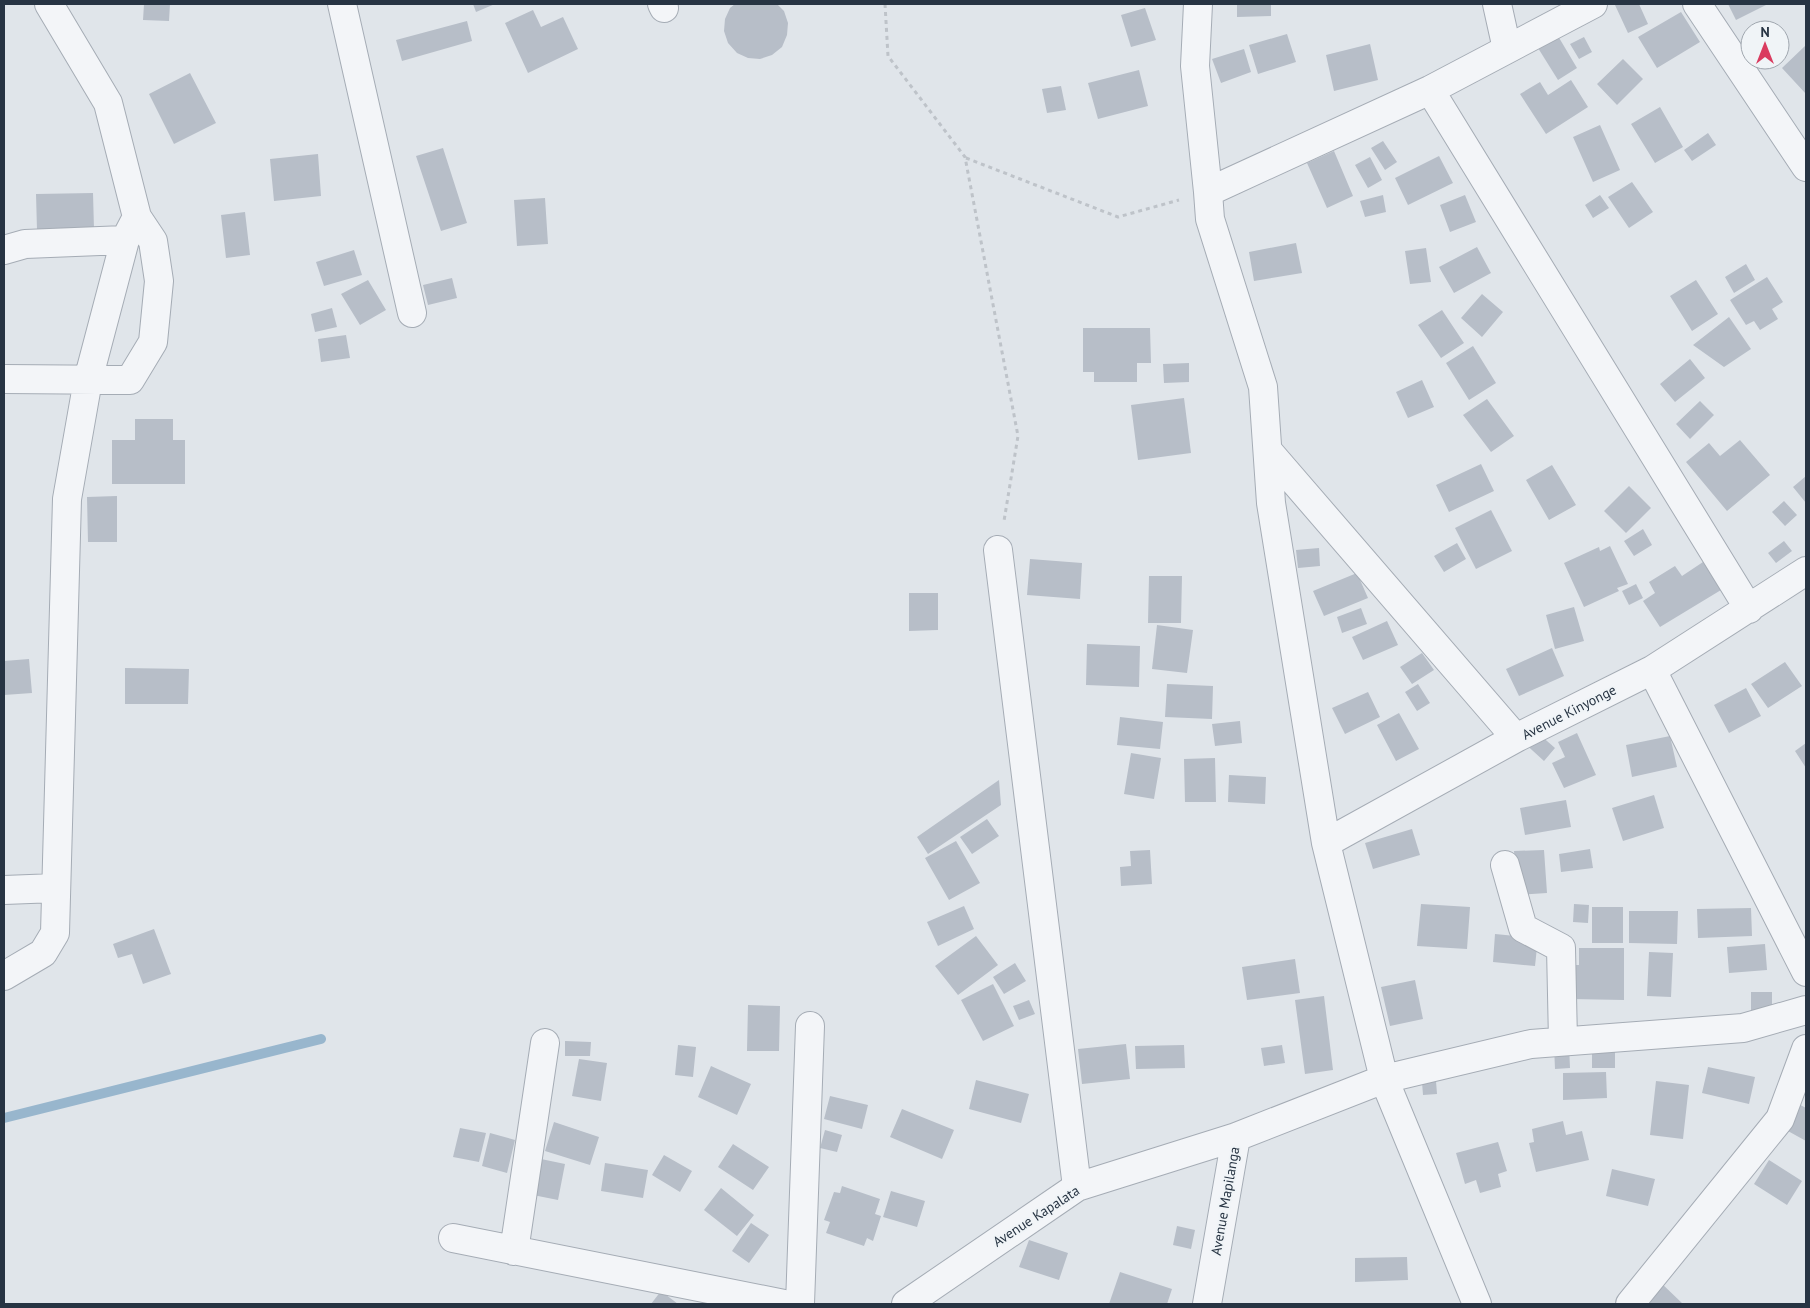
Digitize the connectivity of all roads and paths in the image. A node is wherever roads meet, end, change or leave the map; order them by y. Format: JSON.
{"nodes":[{"id":1,"x":49,"y":4,"type":"edge"},
{"id":2,"x":342,"y":4,"type":"edge"},
{"id":3,"x":885,"y":4,"type":"edge"},
{"id":4,"x":1198,"y":4,"type":"edge"},
{"id":5,"x":1497,"y":4,"type":"edge"},
{"id":6,"x":1593,"y":4,"type":"edge"},
{"id":7,"x":1697,"y":4,"type":"edge"},
{"id":8,"x":1507,"y":49,"type":"junction"},
{"id":9,"x":1430,"y":90,"type":"junction"},
{"id":10,"x":965,"y":158,"type":"junction"},
{"id":11,"x":1806,"y":167,"type":"edge"},
{"id":12,"x":1208,"y":192,"type":"junction"},
{"id":13,"x":131,"y":228,"type":"junction"},
{"id":14,"x":4,"y":250,"type":"edge"},
{"id":15,"x":412,"y":313,"type":"dead end"},
{"id":16,"x":4,"y":379,"type":"edge"},
{"id":17,"x":88,"y":380,"type":"junction"},
{"id":18,"x":1269,"y":452,"type":"junction"},
{"id":19,"x":998,"y":550,"type":"joint"},
{"id":20,"x":1806,"y":571,"type":"edge"},
{"id":21,"x":1750,"y":609,"type":"junction"},
{"id":22,"x":1652,"y":670,"type":"junction"},
{"id":23,"x":1516,"y":738,"type":"junction"},
{"id":24,"x":1326,"y":843,"type":"junction"},
{"id":25,"x":1504,"y":865,"type":"dead end"},
{"id":26,"x":56,"y":888,"type":"junction"},
{"id":27,"x":4,"y":890,"type":"edge"},
{"id":28,"x":1806,"y":972,"type":"edge"},
{"id":29,"x":4,"y":976,"type":"edge"},
{"id":30,"x":1806,"y":1010,"type":"edge"},
{"id":31,"x":810,"y":1026,"type":"dead end"},
{"id":32,"x":1563,"y":1041,"type":"junction"},
{"id":33,"x":545,"y":1043,"type":"dead end"},
{"id":34,"x":1806,"y":1049,"type":"edge"},
{"id":35,"x":1384,"y":1078,"type":"junction"},
{"id":36,"x":1236,"y":1137,"type":"junction"},
{"id":37,"x":1078,"y":1187,"type":"junction"},
{"id":38,"x":453,"y":1238,"type":"dead end"},
{"id":39,"x":514,"y":1251,"type":"junction"},
{"id":40,"x":784,"y":1304,"type":"edge"},
{"id":41,"x":800,"y":1304,"type":"edge"},
{"id":42,"x":906,"y":1304,"type":"edge"},
{"id":43,"x":1207,"y":1304,"type":"edge"},
{"id":44,"x":1477,"y":1304,"type":"edge"},
{"id":45,"x":1630,"y":1304,"type":"edge"}],
"edges":[{"from":1,"to":13,"type":"street"},
{"from":2,"to":15,"type":"street"},
{"from":3,"to":10,"type":"path"},
{"from":4,"to":12,"type":"street"},
{"from":5,"to":8,"type":"street"},
{"from":6,"to":8,"type":"street"},
{"from":7,"to":11,"type":"street"},
{"from":8,"to":9,"type":"street"},
{"from":9,"to":12,"type":"street"},
{"from":9,"to":21,"type":"street"},
{"from":10,"to":12,"type":"path"},
{"from":10,"to":19,"type":"path"},
{"from":12,"to":18,"type":"street"},
{"from":13,"to":14,"type":"street"},
{"from":13,"to":17,"type":"street"},
{"from":13,"to":17,"type":"street"},
{"from":16,"to":17,"type":"street"},
{"from":17,"to":26,"type":"street"},
{"from":18,"to":23,"type":"street"},
{"from":18,"to":24,"type":"street"},
{"from":19,"to":37,"type":"street"},
{"from":20,"to":21,"type":"street","name":"Avenue Kinyonge"},
{"from":21,"to":22,"type":"street","name":"Avenue Kinyonge"},
{"from":22,"to":23,"type":"street","name":"Avenue Kinyonge"},
{"from":22,"to":28,"type":"street"},
{"from":23,"to":24,"type":"street","name":"Avenue Kinyonge"},
{"from":24,"to":35,"type":"street"},
{"from":25,"to":32,"type":"street"},
{"from":26,"to":27,"type":"street"},
{"from":26,"to":29,"type":"street"},
{"from":30,"to":32,"type":"street","name":"Avenue Mapilanga"},
{"from":31,"to":41,"type":"street"},
{"from":32,"to":35,"type":"street","name":"Avenue Mapilanga"},
{"from":33,"to":39,"type":"street"},
{"from":34,"to":45,"type":"street"},
{"from":35,"to":36,"type":"street","name":"Avenue Mapilanga"},
{"from":35,"to":44,"type":"street"},
{"from":36,"to":37,"type":"street","name":"Avenue Kapalata"},
{"from":36,"to":43,"type":"street","name":"Avenue Mapilanga"},
{"from":37,"to":42,"type":"street","name":"Avenue Kapalata"},
{"from":38,"to":39,"type":"street"},
{"from":39,"to":40,"type":"street"}]}
